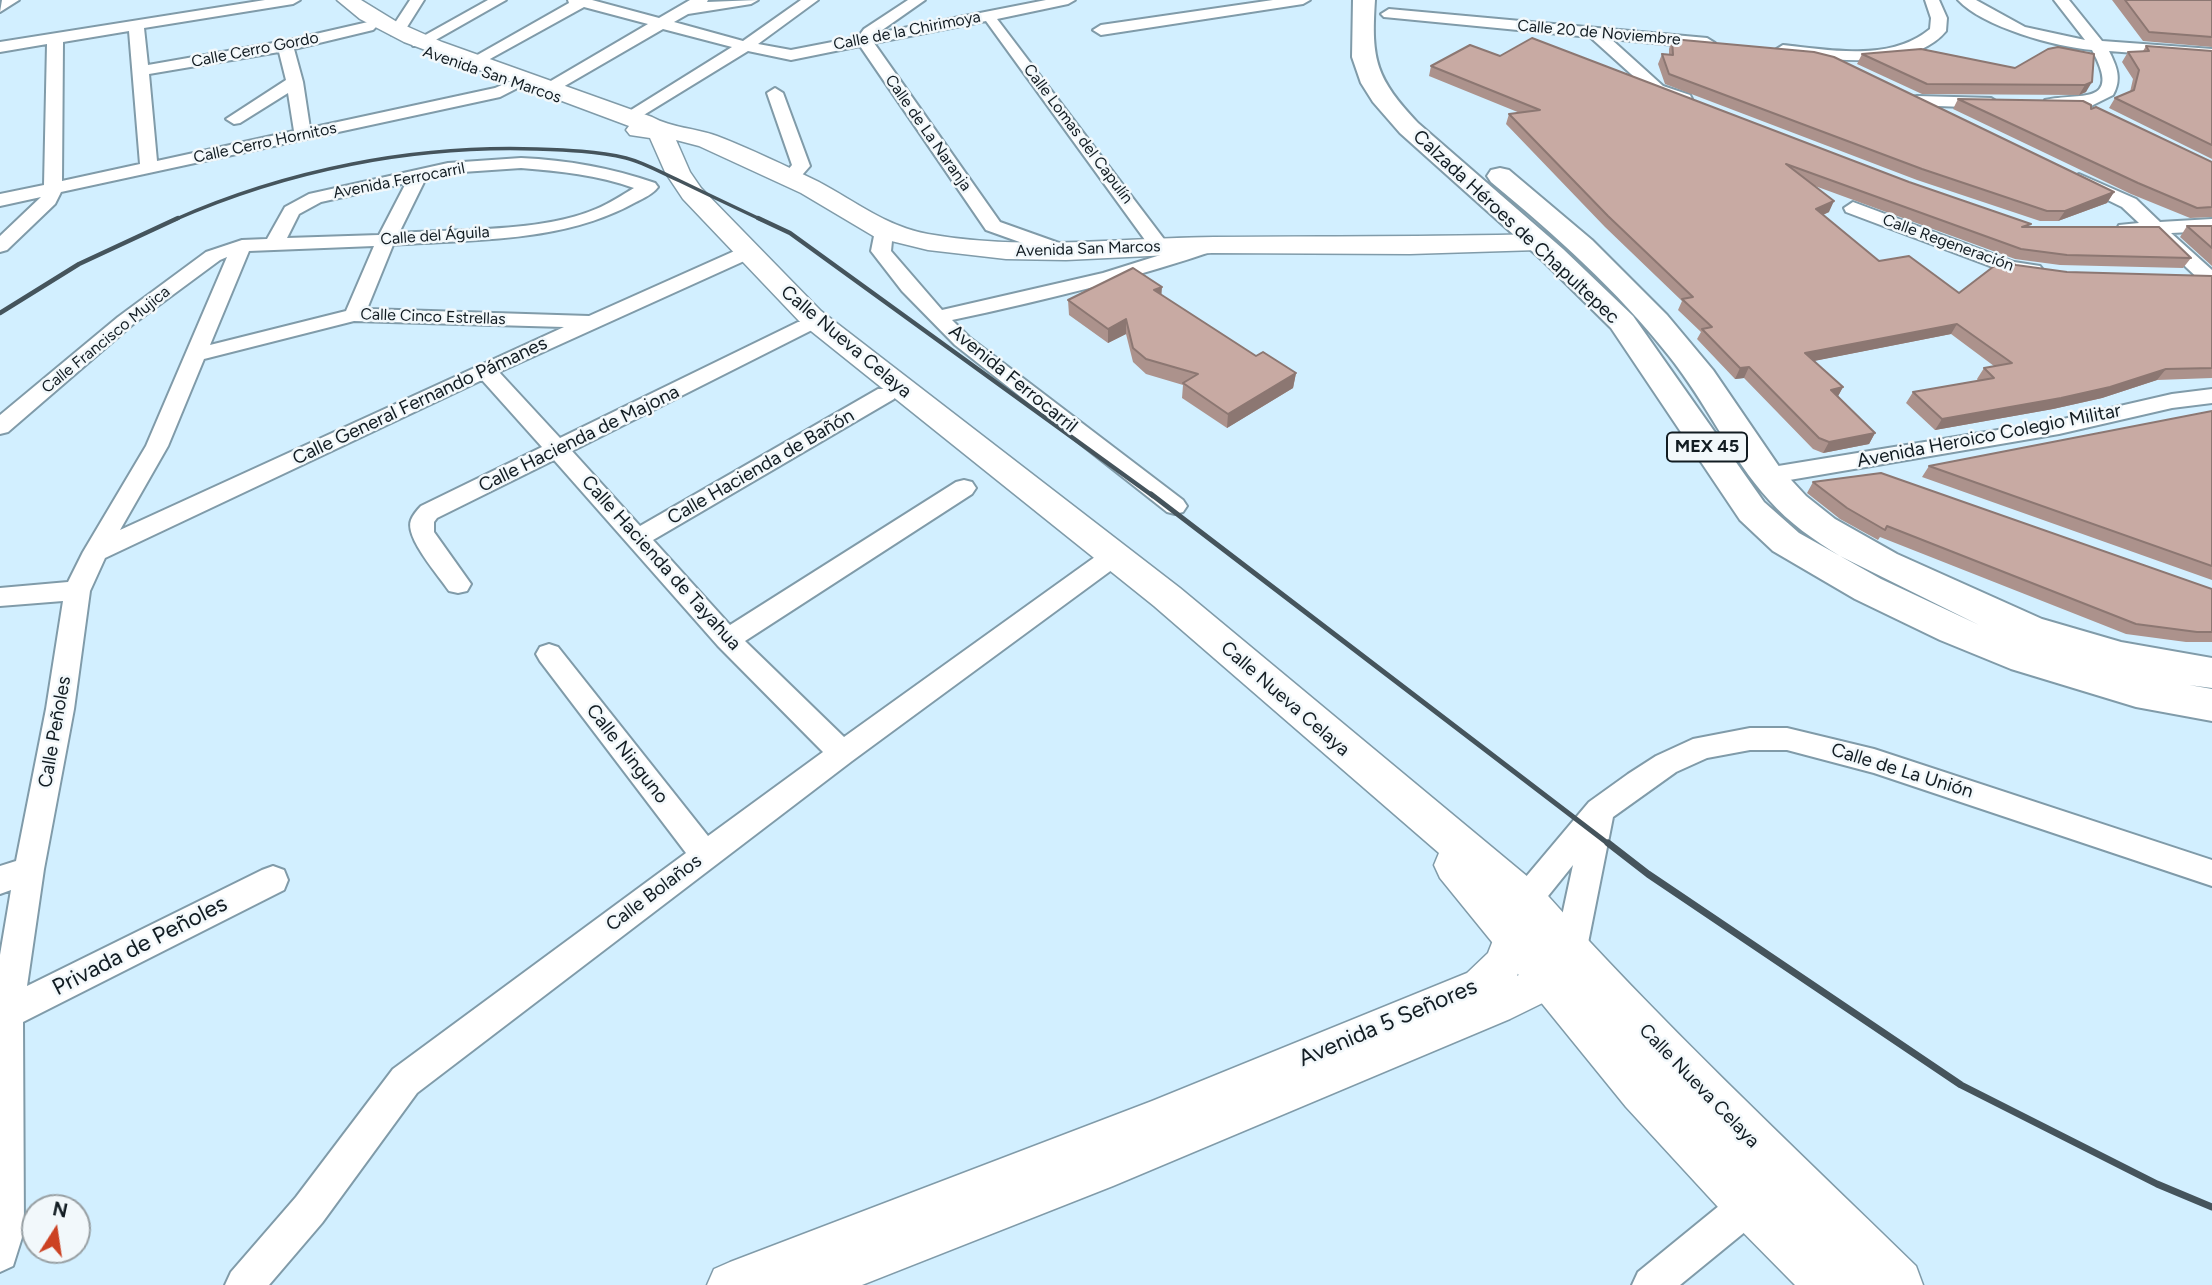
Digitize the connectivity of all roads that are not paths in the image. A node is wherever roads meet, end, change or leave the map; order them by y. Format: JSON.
{"nodes":[{"id":1,"x":12,"y":0,"type":"edge"},
{"id":2,"x":293,"y":0,"type":"edge"},
{"id":3,"x":329,"y":0,"type":"edge"},
{"id":4,"x":346,"y":0,"type":"edge"},
{"id":5,"x":417,"y":0,"type":"edge"},
{"id":6,"x":499,"y":0,"type":"edge"},
{"id":7,"x":701,"y":0,"type":"edge"},
{"id":8,"x":751,"y":0,"type":"edge"},
{"id":9,"x":811,"y":0,"type":"edge"},
{"id":10,"x":1020,"y":0,"type":"edge"},
{"id":11,"x":1068,"y":0,"type":"edge"},
{"id":12,"x":1303,"y":0,"type":"edge"},
{"id":13,"x":1932,"y":0,"type":"edge"},
{"id":14,"x":1965,"y":0,"type":"edge"},
{"id":15,"x":2061,"y":0,"type":"edge"},
{"id":16,"x":580,"y":1,"type":"edge"},
{"id":17,"x":890,"y":2,"type":"dead end"},
{"id":18,"x":914,"y":3,"type":"edge"},
{"id":19,"x":229,"y":4,"type":"edge"},
{"id":20,"x":1381,"y":5,"type":"edge"},
{"id":21,"x":0,"y":8,"type":"edge"},
{"id":22,"x":682,"y":10,"type":"junction"},
{"id":23,"x":999,"y":17,"type":"junction"},
{"id":24,"x":661,"y":22,"type":"junction"},
{"id":25,"x":136,"y":25,"type":"junction"},
{"id":26,"x":368,"y":27,"type":"junction"},
{"id":27,"x":1101,"y":30,"type":"dead end"},
{"id":28,"x":397,"y":32,"type":"junction"},
{"id":29,"x":1595,"y":33,"type":"junction"},
{"id":30,"x":55,"y":38,"type":"junction"},
{"id":31,"x":864,"y":40,"type":"junction"},
{"id":32,"x":1386,"y":40,"type":"dead end"},
{"id":33,"x":419,"y":43,"type":"junction"},
{"id":34,"x":1727,"y":45,"type":"edge"},
{"id":35,"x":285,"y":46,"type":"junction"},
{"id":36,"x":746,"y":46,"type":"junction"},
{"id":37,"x":2096,"y":46,"type":"junction"},
{"id":38,"x":0,"y":47,"type":"edge"},
{"id":39,"x":1766,"y":49,"type":"edge"},
{"id":40,"x":1819,"y":54,"type":"junction"},
{"id":41,"x":2212,"y":54,"type":"edge"},
{"id":42,"x":473,"y":62,"type":"junction"},
{"id":43,"x":141,"y":71,"type":"junction"},
{"id":44,"x":1856,"y":71,"type":"edge"},
{"id":45,"x":523,"y":81,"type":"junction"},
{"id":46,"x":295,"y":82,"type":"junction"},
{"id":47,"x":550,"y":88,"type":"junction"},
{"id":48,"x":1405,"y":88,"type":"dead end"},
{"id":49,"x":775,"y":93,"type":"dead end"},
{"id":50,"x":1695,"y":103,"type":"edge"},
{"id":51,"x":2080,"y":103,"type":"junction"},
{"id":52,"x":2013,"y":104,"type":"edge"},
{"id":53,"x":2040,"y":104,"type":"edge"},
{"id":54,"x":2104,"y":115,"type":"edge"},
{"id":55,"x":233,"y":119,"type":"dead end"},
{"id":56,"x":1954,"y":119,"type":"edge"},
{"id":57,"x":641,"y":127,"type":"junction"},
{"id":58,"x":303,"y":135,"type":"junction"},
{"id":59,"x":149,"y":167,"type":"junction"},
{"id":60,"x":2066,"y":173,"type":"edge"},
{"id":61,"x":419,"y":175,"type":"junction"},
{"id":62,"x":790,"y":178,"type":"junction"},
{"id":63,"x":649,"y":187,"type":"joint"},
{"id":64,"x":53,"y":189,"type":"junction"},
{"id":65,"x":1876,"y":199,"type":"edge"},
{"id":66,"x":0,"y":200,"type":"edge"},
{"id":67,"x":1853,"y":208,"type":"joint"},
{"id":68,"x":2212,"y":225,"type":"edge"},
{"id":69,"x":2105,"y":229,"type":"edge"},
{"id":70,"x":2159,"y":229,"type":"junction"},
{"id":71,"x":884,"y":231,"type":"junction"},
{"id":72,"x":386,"y":240,"type":"junction"},
{"id":73,"x":1538,"y":243,"type":"junction"},
{"id":74,"x":1212,"y":245,"type":"junction"},
{"id":75,"x":0,"y":246,"type":"edge"},
{"id":76,"x":242,"y":246,"type":"junction"},
{"id":77,"x":273,"y":246,"type":"junction"},
{"id":78,"x":1160,"y":247,"type":"junction"},
{"id":79,"x":1066,"y":252,"type":"junction"},
{"id":80,"x":741,"y":255,"type":"junction"},
{"id":81,"x":213,"y":256,"type":"joint"},
{"id":82,"x":2048,"y":272,"type":"edge"},
{"id":83,"x":2181,"y":276,"type":"edge"},
{"id":84,"x":2210,"y":278,"type":"edge"},
{"id":85,"x":354,"y":315,"type":"junction"},
{"id":86,"x":937,"y":317,"type":"junction"},
{"id":87,"x":591,"y":321,"type":"junction"},
{"id":88,"x":805,"y":327,"type":"junction"},
{"id":89,"x":196,"y":355,"type":"junction"},
{"id":90,"x":485,"y":370,"type":"junction"},
{"id":91,"x":886,"y":394,"type":"junction"},
{"id":92,"x":2212,"y":396,"type":"edge"},
{"id":93,"x":0,"y":427,"type":"edge"},
{"id":94,"x":560,"y":450,"type":"junction"},
{"id":95,"x":1852,"y":462,"type":"junction"},
{"id":96,"x":1766,"y":476,"type":"junction"},
{"id":97,"x":1890,"y":476,"type":"edge"},
{"id":98,"x":964,"y":488,"type":"dead end"},
{"id":99,"x":1175,"y":506,"type":"dead end"},
{"id":100,"x":636,"y":539,"type":"junction"},
{"id":101,"x":95,"y":552,"type":"junction"},
{"id":102,"x":1109,"y":559,"type":"junction"},
{"id":103,"x":458,"y":584,"type":"dead end"},
{"id":104,"x":77,"y":591,"type":"junction"},
{"id":105,"x":0,"y":597,"type":"edge"},
{"id":106,"x":727,"y":639,"type":"junction"},
{"id":107,"x":549,"y":654,"type":"dead end"},
{"id":108,"x":2212,"y":673,"type":"edge"},
{"id":109,"x":2212,"y":705,"type":"edge"},
{"id":110,"x":842,"y":753,"type":"junction"},
{"id":111,"x":1600,"y":811,"type":"junction"},
{"id":112,"x":705,"y":855,"type":"junction"},
{"id":113,"x":29,"y":869,"type":"junction"},
{"id":114,"x":2212,"y":873,"type":"edge"},
{"id":115,"x":0,"y":880,"type":"edge"},
{"id":116,"x":272,"y":880,"type":"dead end"},
{"id":117,"x":1520,"y":918,"type":"junction"},
{"id":118,"x":1560,"y":967,"type":"junction"},
{"id":119,"x":8,"y":1013,"type":"junction"},
{"id":120,"x":1749,"y":1205,"type":"junction"},
{"id":121,"x":0,"y":1253,"type":"edge"},
{"id":122,"x":243,"y":1285,"type":"edge"},
{"id":123,"x":730,"y":1285,"type":"edge"},
{"id":124,"x":805,"y":1285,"type":"edge"},
{"id":125,"x":1651,"y":1285,"type":"edge"},
{"id":126,"x":1833,"y":1285,"type":"edge"},
{"id":127,"x":1897,"y":1285,"type":"edge"}],
"edges":[{"from":1,"to":21,"type":"street"},
{"from":2,"to":19,"type":"street"},
{"from":3,"to":26,"type":"main road","name":"Avenida San Marcos"},
{"from":4,"to":28,"type":"main road","name":"Avenida San Marcos"},
{"from":5,"to":28,"type":"street"},
{"from":6,"to":33,"type":"street"},
{"from":7,"to":22,"type":"street"},
{"from":8,"to":22,"type":"street"},
{"from":9,"to":36,"type":"street"},
{"from":10,"to":23,"type":"street"},
{"from":11,"to":23,"type":"street","name":"Calle de la Chirimoya"},
{"from":12,"to":27,"type":"street"},
{"from":13,"to":40,"type":"street"},
{"from":14,"to":37,"type":"street"},
{"from":15,"to":37,"type":"street"},
{"from":16,"to":24,"type":"street"},
{"from":16,"to":42,"type":"street"},
{"from":17,"to":18,"type":"street"},
{"from":18,"to":31,"type":"street"},
{"from":19,"to":25,"type":"street"},
{"from":20,"to":29,"type":"street","name":"Calle 20 de Noviembre"},
{"from":20,"to":32,"type":"main road"},
{"from":20,"to":73,"type":"main road","name":"Calzada Héroes de Chapultepec","number":"MEX 45"},
{"from":22,"to":24,"type":"street"},
{"from":23,"to":31,"type":"street","name":"Calle de la Chirimoya"},
{"from":23,"to":78,"type":"street","name":"Calle Lomas del Capulín"},
{"from":24,"to":36,"type":"street"},
{"from":24,"to":47,"type":"street"},
{"from":25,"to":30,"type":"street"},
{"from":25,"to":43,"type":"street"},
{"from":26,"to":35,"type":"street","name":"Calle Cerro Gordo"},
{"from":26,"to":45,"type":"main road","name":"Avenida San Marcos"},
{"from":28,"to":33,"type":"main road","name":"Avenida San Marcos"},
{"from":29,"to":34,"type":"street","name":"Calle 20 de Noviembre"},
{"from":29,"to":50,"type":"street"},
{"from":30,"to":38,"type":"street"},
{"from":30,"to":64,"type":"street"},
{"from":31,"to":36,"type":"street","name":"Calle de la Chirimoya"},
{"from":31,"to":79,"type":"street","name":"Calle de La Naranja"},
{"from":33,"to":42,"type":"main road","name":"Avenida San Marcos"},
{"from":35,"to":43,"type":"street","name":"Calle Cerro Gordo"},
{"from":35,"to":46,"type":"street"},
{"from":36,"to":57,"type":"street"},
{"from":37,"to":41,"type":"street"},
{"from":37,"to":51,"type":"street"},
{"from":39,"to":40,"type":"street"},
{"from":40,"to":44,"type":"street"},
{"from":42,"to":45,"type":"main road","name":"Avenida San Marcos"},
{"from":43,"to":59,"type":"street"},
{"from":45,"to":47,"type":"main road","name":"Avenida San Marcos"},
{"from":45,"to":57,"type":"main road","name":"Avenida San Marcos"},
{"from":45,"to":58,"type":"street","name":"Calle Cerro Hornitos"},
{"from":46,"to":55,"type":"street"},
{"from":46,"to":58,"type":"street"},
{"from":47,"to":57,"type":"main road","name":"Avenida San Marcos"},
{"from":48,"to":96,"type":"main road","name":"Calzada Héroes de Chapultepec","number":"MEX 45"},
{"from":49,"to":62,"type":"street"},
{"from":51,"to":53,"type":"street"},
{"from":51,"to":54,"type":"street"},
{"from":52,"to":56,"type":"street"},
{"from":57,"to":62,"type":"main road","name":"Avenida San Marcos"},
{"from":57,"to":80,"type":"main road","name":"Calle Nueva Celaya"},
{"from":58,"to":59,"type":"street","name":"Calle Cerro Hornitos"},
{"from":59,"to":64,"type":"street","name":"Calle Cerro Hornitos"},
{"from":60,"to":70,"type":"street"},
{"from":61,"to":63,"type":"street","name":"Avenida Ferrocarril"},
{"from":61,"to":72,"type":"street"},
{"from":61,"to":77,"type":"street","name":"Avenida Ferrocarril"},
{"from":62,"to":71,"type":"main road","name":"Avenida San Marcos"},
{"from":63,"to":72,"type":"street","name":"Calle del Águila"},
{"from":64,"to":66,"type":"street","name":"Calle Cerro Hornitos"},
{"from":64,"to":75,"type":"street"},
{"from":65,"to":67,"type":"street"},
{"from":67,"to":82,"type":"street","name":"Calle Regeneración"},
{"from":68,"to":70,"type":"street"},
{"from":69,"to":70,"type":"street"},
{"from":70,"to":84,"type":"street"},
{"from":71,"to":79,"type":"main road","name":"Avenida San Marcos"},
{"from":71,"to":86,"type":"street","name":"Avenida Ferrocarril"},
{"from":72,"to":77,"type":"street","name":"Calle del Águila"},
{"from":72,"to":85,"type":"street"},
{"from":73,"to":74,"type":"main road","name":"Avenida San Marcos"},
{"from":73,"to":109,"type":"main road","name":"Calzada Héroes de Chapultepec","number":"MEX 45"},
{"from":74,"to":78,"type":"main road","name":"Avenida San Marcos"},
{"from":74,"to":86,"type":"street"},
{"from":76,"to":77,"type":"street","name":"Calle del Águila"},
{"from":76,"to":81,"type":"street","name":"Calle del Águila"},
{"from":76,"to":89,"type":"street","name":"Calle Peñoles"},
{"from":78,"to":79,"type":"main road","name":"Avenida San Marcos"},
{"from":80,"to":87,"type":"street","name":"Calle General Fernando Pámanes"},
{"from":80,"to":88,"type":"main road","name":"Calle Nueva Celaya"},
{"from":80,"to":102,"type":"main road","name":"Calle Nueva Celaya"},
{"from":81,"to":93,"type":"street","name":"Calle Francisco Mujica"},
{"from":83,"to":84,"type":"street"},
{"from":85,"to":87,"type":"street","name":"Calle Cinco Estrellas"},
{"from":85,"to":89,"type":"street","name":"Calle Cinco Estrellas"},
{"from":86,"to":99,"type":"street","name":"Avenida Ferrocarril"},
{"from":87,"to":90,"type":"street","name":"Calle General Fernando Pámanes"},
{"from":88,"to":91,"type":"main road","name":"Calle Nueva Celaya"},
{"from":88,"to":94,"type":"street","name":"Calle Hacienda de Majona"},
{"from":89,"to":101,"type":"street","name":"Calle Peñoles"},
{"from":90,"to":94,"type":"street","name":"Calle Hacienda de Tayahua"},
{"from":90,"to":101,"type":"street","name":"Calle General Fernando Pámanes"},
{"from":91,"to":100,"type":"street","name":"Calle Hacienda de Bañón"},
{"from":91,"to":102,"type":"main road","name":"Calle Nueva Celaya"},
{"from":92,"to":95,"type":"street","name":"Avenida Heroico Colegio Militar"},
{"from":94,"to":100,"type":"street","name":"Calle Hacienda de Tayahua"},
{"from":94,"to":103,"type":"street","name":"Calle Hacienda de Majona"},
{"from":95,"to":96,"type":"street","name":"Avenida Heroico Colegio Militar"},
{"from":95,"to":97,"type":"street"},
{"from":96,"to":108,"type":"main road","name":"Calzada Héroes de Chapultepec","number":"MEX 45"},
{"from":98,"to":106,"type":"street"},
{"from":100,"to":106,"type":"street","name":"Calle Hacienda de Tayahua"},
{"from":101,"to":104,"type":"street","name":"Calle Peñoles"},
{"from":102,"to":110,"type":"street","name":"Calle Bolaños"},
{"from":102,"to":117,"type":"main road","name":"Calle Nueva Celaya"},
{"from":104,"to":105,"type":"street"},
{"from":104,"to":113,"type":"street","name":"Calle Peñoles"},
{"from":106,"to":110,"type":"street","name":"Calle Hacienda de Tayahua"},
{"from":107,"to":112,"type":"street","name":"Calle Ninguno"},
{"from":110,"to":112,"type":"street","name":"Calle Bolaños"},
{"from":111,"to":114,"type":"street","name":"Calle de La Unión"},
{"from":111,"to":117,"type":"street","name":"Avenida 5 Señores"},
{"from":111,"to":118,"type":"street"},
{"from":112,"to":122,"type":"street","name":"Calle Bolaños"},
{"from":113,"to":115,"type":"street"},
{"from":113,"to":119,"type":"street","name":"Calle Peñoles"},
{"from":116,"to":119,"type":"street","name":"Privada de Peñoles"},
{"from":117,"to":118,"type":"main road","name":"Calle Nueva Celaya"},
{"from":117,"to":123,"type":"street","name":"Avenida 5 Señores"},
{"from":118,"to":120,"type":"main road","name":"Calle Nueva Celaya"},
{"from":118,"to":124,"type":"street","name":"Avenida 5 Señores"},
{"from":118,"to":127,"type":"main road","name":"Calle Nueva Celaya"},
{"from":119,"to":121,"type":"street","name":"Calle Peñoles"},
{"from":120,"to":125,"type":"street"},
{"from":120,"to":126,"type":"main road","name":"Calle Nueva Celaya"}]}
